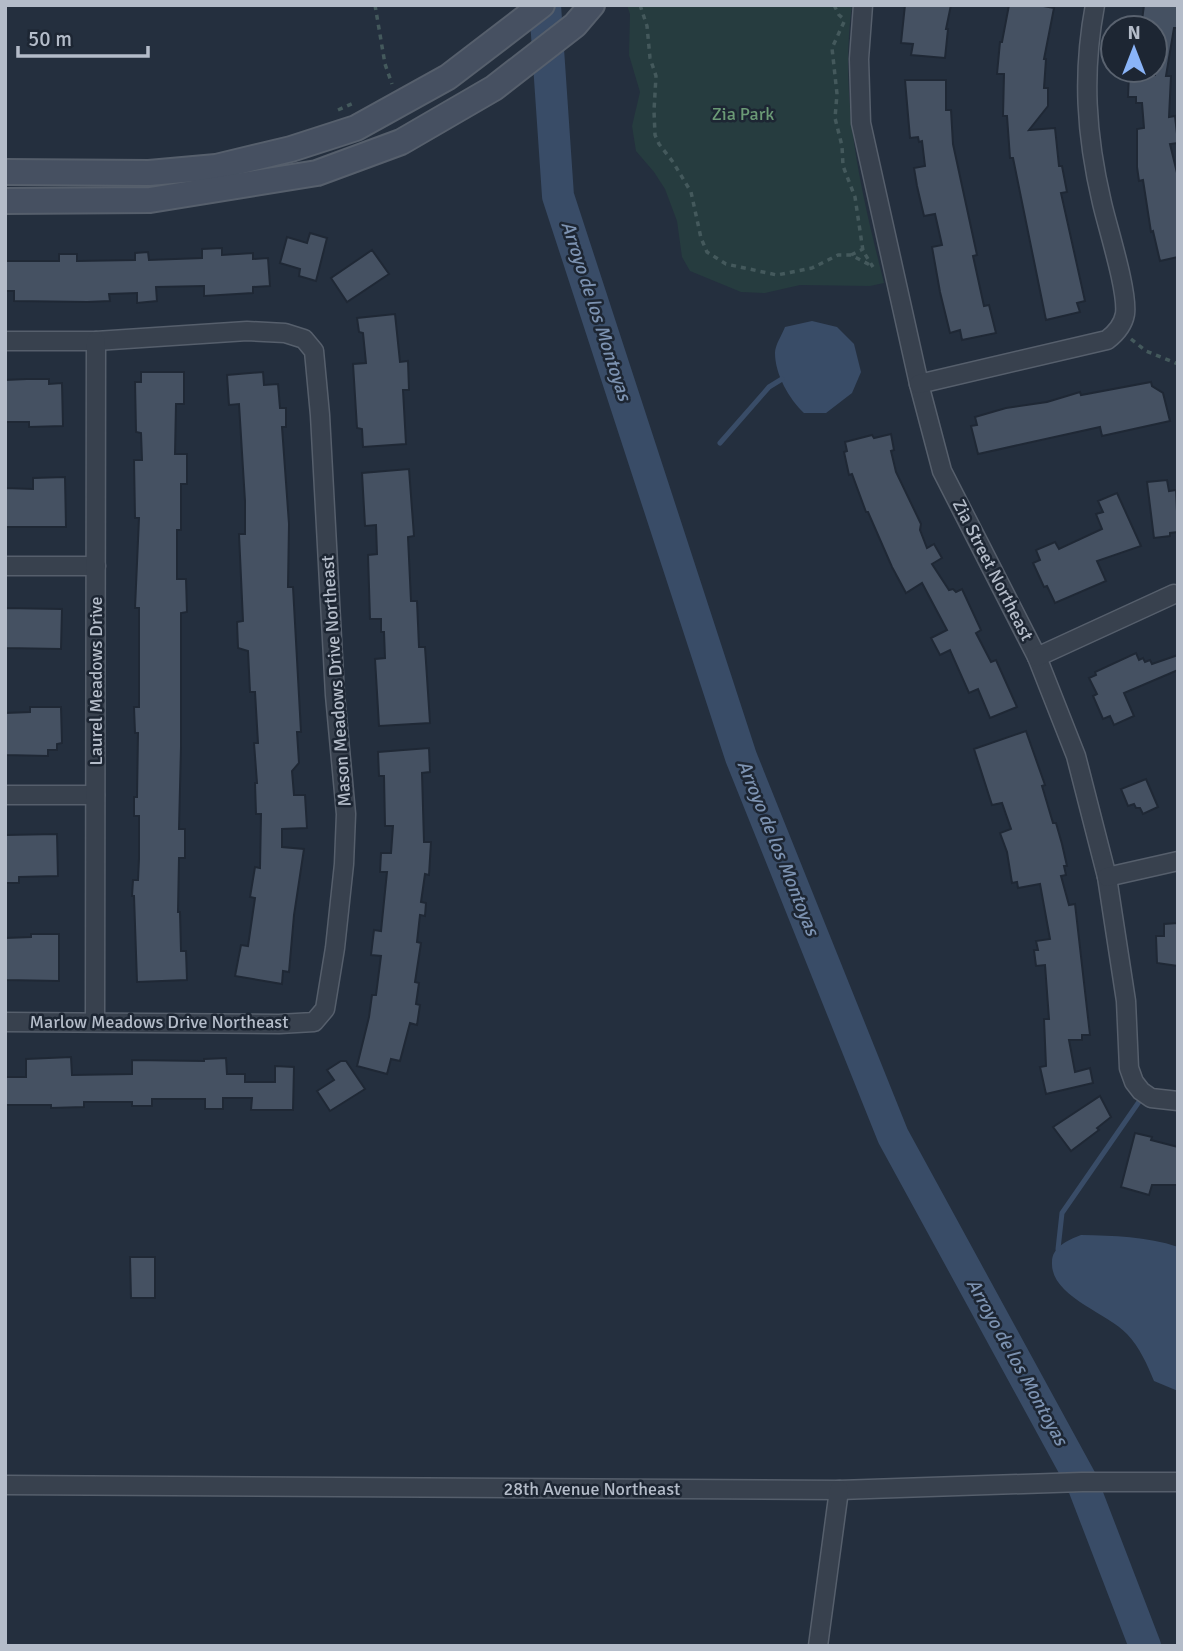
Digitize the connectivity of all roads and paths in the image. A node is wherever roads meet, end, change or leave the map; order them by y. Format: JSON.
{"nodes":[{"id":1,"x":375,"y":5,"type":"edge"},
{"id":2,"x":542,"y":5,"type":"edge"},
{"id":3,"x":592,"y":5,"type":"edge"},
{"id":4,"x":640,"y":5,"type":"edge"},
{"id":5,"x":863,"y":5,"type":"edge"},
{"id":6,"x":1095,"y":5,"type":"edge"},
{"id":7,"x":399,"y":83,"type":"dead end"},
{"id":8,"x":393,"y":86,"type":"junction"},
{"id":9,"x":383,"y":91,"type":"dead end"},
{"id":10,"x":362,"y":100,"type":"dead end"},
{"id":11,"x":333,"y":113,"type":"dead end"},
{"id":12,"x":5,"y":172,"type":"edge"},
{"id":13,"x":5,"y":201,"type":"edge"},
{"id":14,"x":863,"y":249,"type":"dead end"},
{"id":15,"x":850,"y":255,"type":"junction"},
{"id":16,"x":872,"y":266,"type":"dead end"},
{"id":17,"x":1118,"y":329,"type":"junction"},
{"id":18,"x":5,"y":341,"type":"edge"},
{"id":19,"x":96,"y":341,"type":"junction"},
{"id":20,"x":1178,"y":364,"type":"edge"},
{"id":21,"x":919,"y":384,"type":"junction"},
{"id":22,"x":5,"y":566,"type":"edge"},
{"id":23,"x":96,"y":566,"type":"junction"},
{"id":24,"x":1174,"y":594,"type":"dead end"},
{"id":25,"x":1037,"y":657,"type":"junction"},
{"id":26,"x":95,"y":794,"type":"junction"},
{"id":27,"x":5,"y":795,"type":"edge"},
{"id":28,"x":1178,"y":861,"type":"edge"},
{"id":29,"x":1107,"y":877,"type":"junction"},
{"id":30,"x":5,"y":1022,"type":"edge"},
{"id":31,"x":95,"y":1022,"type":"junction"},
{"id":32,"x":314,"y":1022,"type":"joint"},
{"id":33,"x":1178,"y":1101,"type":"edge"},
{"id":34,"x":1178,"y":1482,"type":"edge"},
{"id":35,"x":5,"y":1485,"type":"edge"},
{"id":36,"x":839,"y":1490,"type":"junction"},
{"id":37,"x":818,"y":1646,"type":"edge"}],
"edges":[{"from":1,"to":8,"type":"path"},
{"from":2,"to":12,"type":"street"},
{"from":3,"to":13,"type":"street"},
{"from":4,"to":15,"type":"path"},
{"from":5,"to":21,"type":"street","name":"Zia Street Northeast"},
{"from":6,"to":17,"type":"street"},
{"from":7,"to":8,"type":"path"},
{"from":8,"to":9,"type":"path"},
{"from":10,"to":11,"type":"path"},
{"from":14,"to":15,"type":"path"},
{"from":15,"to":16,"type":"path"},
{"from":17,"to":20,"type":"path"},
{"from":17,"to":21,"type":"street"},
{"from":18,"to":19,"type":"street"},
{"from":19,"to":23,"type":"street","name":"Laurel Meadows Drive"},
{"from":19,"to":32,"type":"street","name":"Mason Meadows Drive Northeast"},
{"from":21,"to":25,"type":"street","name":"Zia Street Northeast"},
{"from":22,"to":23,"type":"street"},
{"from":23,"to":26,"type":"street","name":"Laurel Meadows Drive"},
{"from":24,"to":25,"type":"street"},
{"from":25,"to":29,"type":"street","name":"Zia Street Northeast"},
{"from":26,"to":27,"type":"street"},
{"from":26,"to":31,"type":"street","name":"Laurel Meadows Drive"},
{"from":28,"to":29,"type":"street"},
{"from":29,"to":33,"type":"street","name":"Zia Street Northeast"},
{"from":30,"to":31,"type":"street","name":"Marlow Meadows Drive Northeast"},
{"from":31,"to":32,"type":"street","name":"Marlow Meadows Drive Northeast"},
{"from":34,"to":36,"type":"street","name":"28th Avenue Northeast"},
{"from":35,"to":36,"type":"street","name":"28th Avenue Northeast"},
{"from":36,"to":37,"type":"street"}]}
